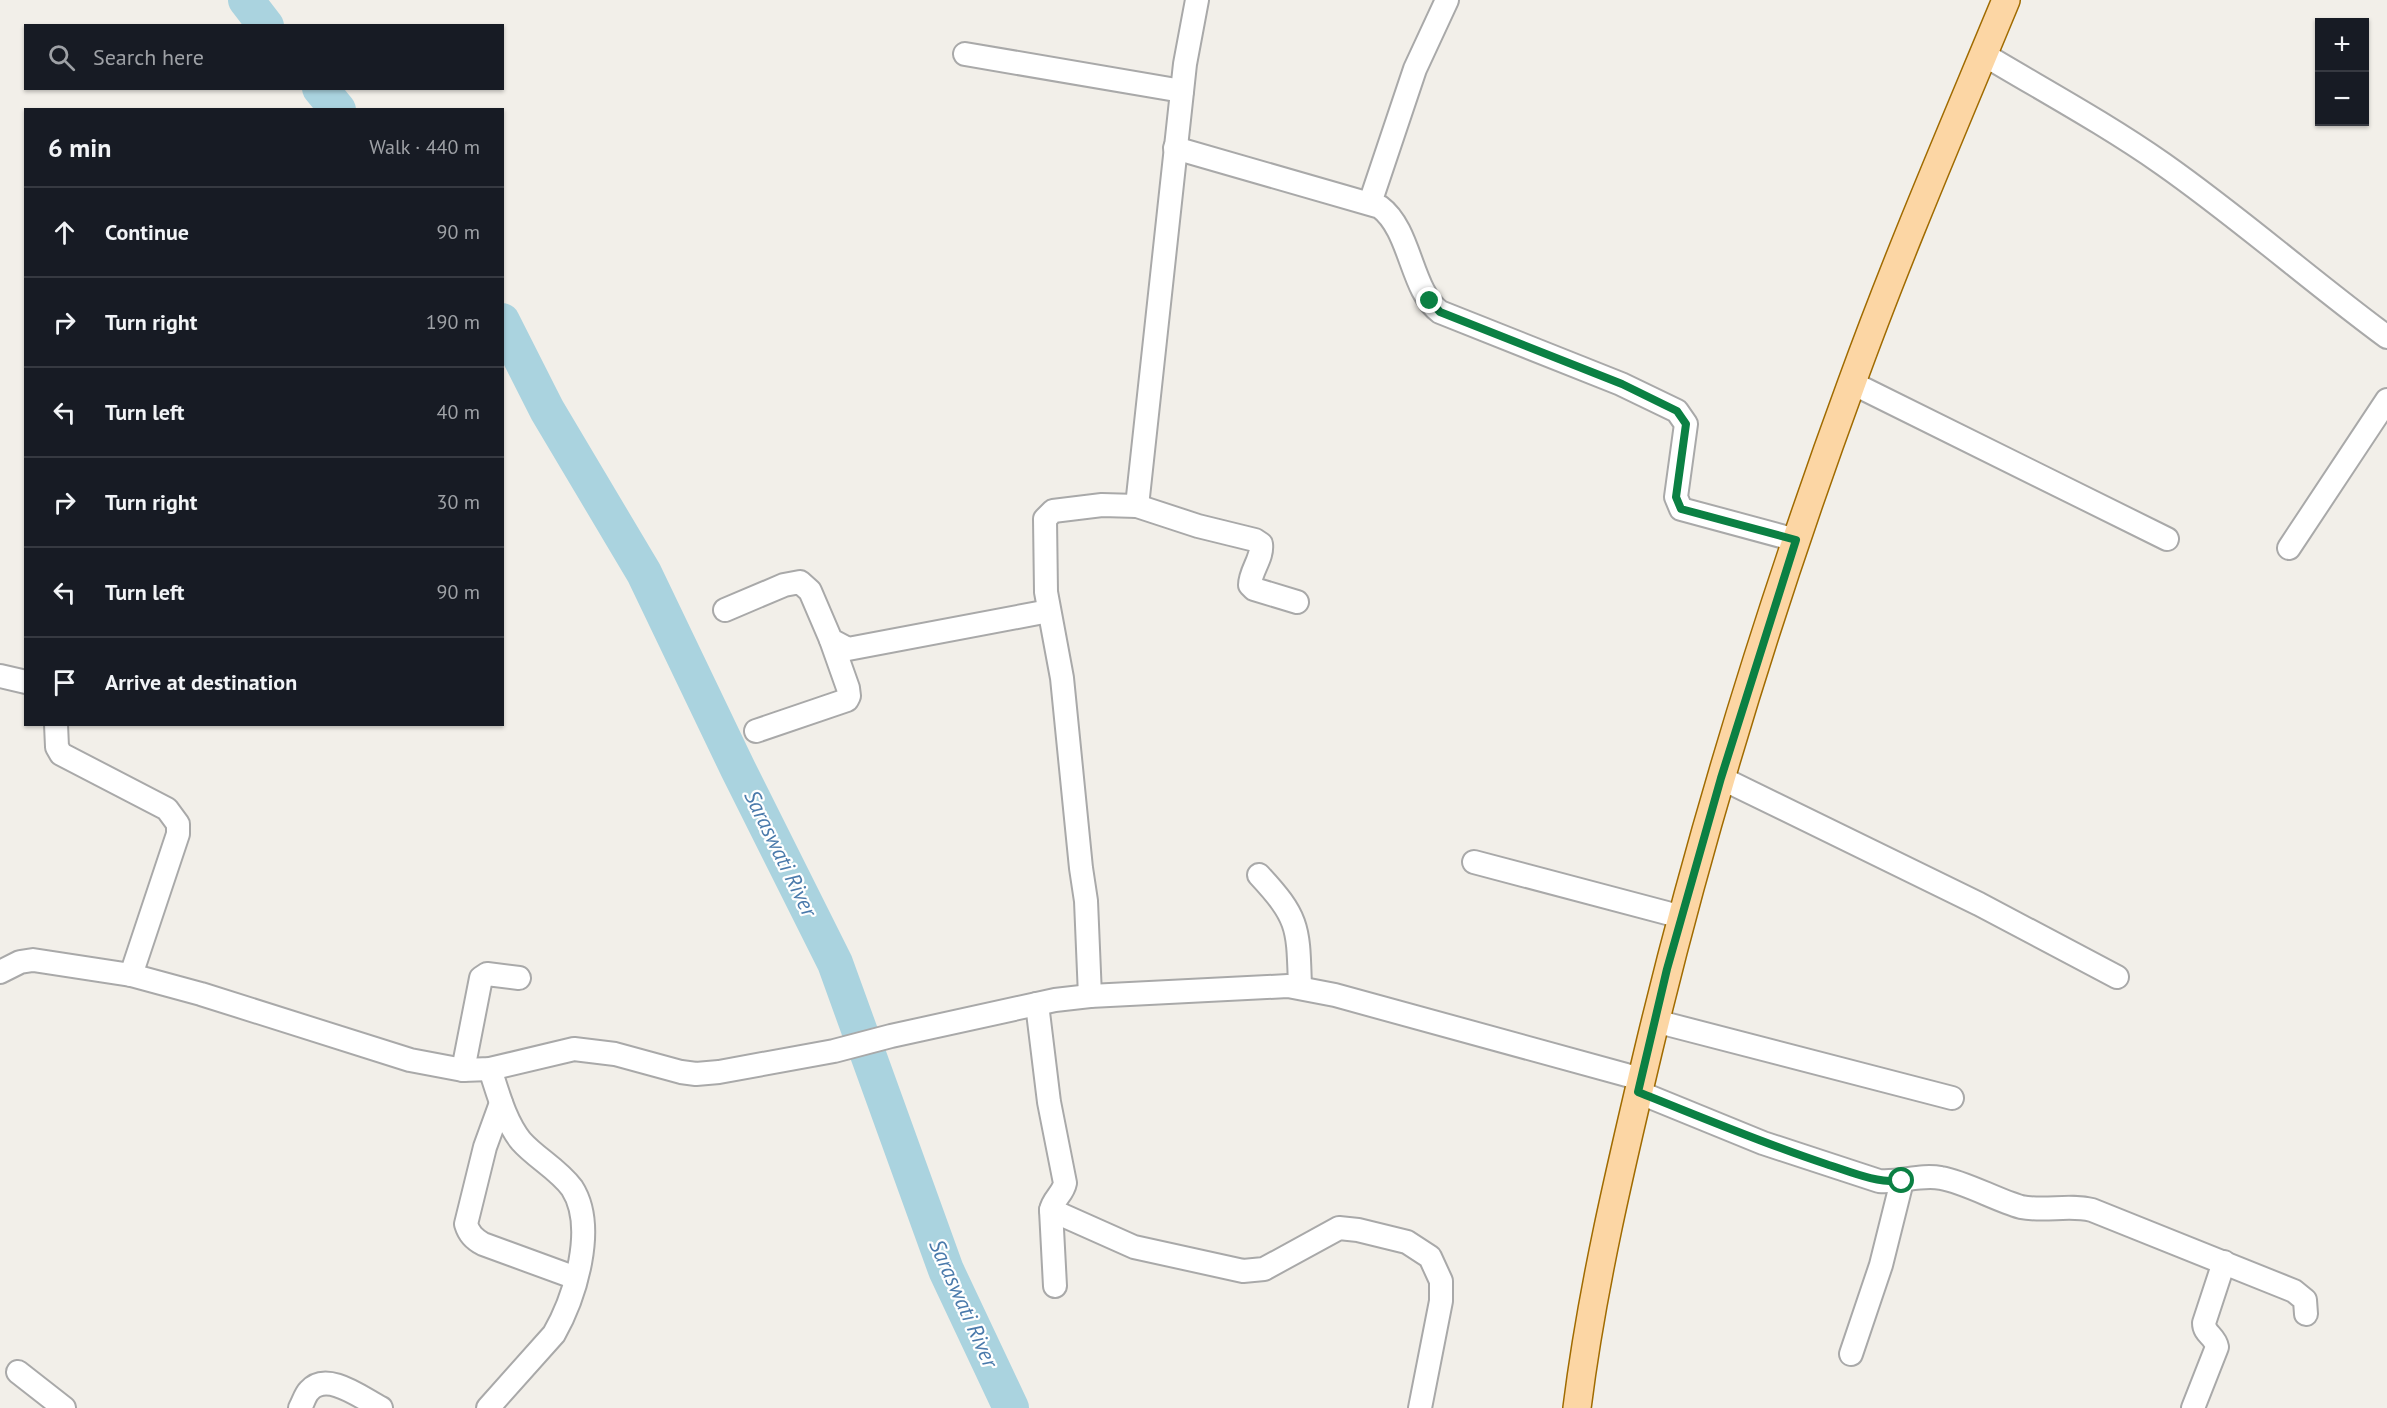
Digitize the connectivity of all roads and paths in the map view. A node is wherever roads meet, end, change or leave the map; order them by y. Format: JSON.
{"nodes":[{"id":1,"x":1197,"y":0,"type":"edge"},
{"id":2,"x":1447,"y":0,"type":"edge"},
{"id":3,"x":2006,"y":0,"type":"edge"},
{"id":4,"x":965,"y":54,"type":"dead end"},
{"id":5,"x":1983,"y":54,"type":"junction"},
{"id":6,"x":1182,"y":92,"type":"junction"},
{"id":7,"x":1175,"y":148,"type":"junction"},
{"id":8,"x":1370,"y":203,"type":"junction"},
{"id":9,"x":2383,"y":325,"type":"edge"},
{"id":10,"x":1852,"y":383,"type":"junction"},
{"id":11,"x":2387,"y":400,"type":"edge"},
{"id":12,"x":1137,"y":506,"type":"junction"},
{"id":13,"x":2167,"y":539,"type":"dead end"},
{"id":14,"x":1796,"y":540,"type":"junction"},
{"id":15,"x":2289,"y":548,"type":"dead end"},
{"id":16,"x":1297,"y":602,"type":"dead end"},
{"id":17,"x":725,"y":610,"type":"dead end"},
{"id":18,"x":1049,"y":611,"type":"junction"},
{"id":19,"x":831,"y":640,"type":"junction"},
{"id":20,"x":0,"y":676,"type":"edge"},
{"id":21,"x":24,"y":682,"type":"edge"},
{"id":22,"x":56,"y":726,"type":"edge"},
{"id":23,"x":756,"y":731,"type":"dead end"},
{"id":24,"x":1721,"y":778,"type":"junction"},
{"id":25,"x":1474,"y":862,"type":"dead end"},
{"id":26,"x":1259,"y":874,"type":"dead end"},
{"id":27,"x":1682,"y":917,"type":"junction"},
{"id":28,"x":0,"y":972,"type":"edge"},
{"id":29,"x":131,"y":975,"type":"junction"},
{"id":30,"x":2117,"y":977,"type":"dead end"},
{"id":31,"x":519,"y":978,"type":"dead end"},
{"id":32,"x":1300,"y":987,"type":"junction"},
{"id":33,"x":1090,"y":996,"type":"junction"},
{"id":34,"x":1037,"y":1004,"type":"junction"},
{"id":35,"x":1655,"y":1021,"type":"junction"},
{"id":36,"x":490,"y":1069,"type":"junction"},
{"id":37,"x":463,"y":1070,"type":"junction"},
{"id":38,"x":1640,"y":1086,"type":"junction"},
{"id":39,"x":1952,"y":1098,"type":"dead end"},
{"id":40,"x":501,"y":1103,"type":"junction"},
{"id":41,"x":1902,"y":1181,"type":"junction"},
{"id":42,"x":1051,"y":1210,"type":"junction"},
{"id":43,"x":2224,"y":1262,"type":"junction"},
{"id":44,"x":576,"y":1278,"type":"junction"},
{"id":45,"x":1055,"y":1287,"type":"dead end"},
{"id":46,"x":2306,"y":1314,"type":"dead end"},
{"id":47,"x":1851,"y":1354,"type":"dead end"},
{"id":48,"x":18,"y":1372,"type":"dead end"},
{"id":49,"x":64,"y":1408,"type":"edge"},
{"id":50,"x":300,"y":1408,"type":"edge"},
{"id":51,"x":381,"y":1408,"type":"edge"},
{"id":52,"x":488,"y":1408,"type":"edge"},
{"id":53,"x":1419,"y":1408,"type":"edge"},
{"id":54,"x":1577,"y":1408,"type":"edge"},
{"id":55,"x":2193,"y":1408,"type":"edge"}],
"edges":[{"from":1,"to":6,"type":"street"},
{"from":2,"to":8,"type":"street"},
{"from":3,"to":5,"type":"main road"},
{"from":4,"to":6,"type":"street"},
{"from":5,"to":9,"type":"street"},
{"from":5,"to":10,"type":"main road"},
{"from":6,"to":7,"type":"street"},
{"from":7,"to":8,"type":"street"},
{"from":7,"to":12,"type":"street"},
{"from":8,"to":14,"type":"street"},
{"from":10,"to":13,"type":"street"},
{"from":10,"to":14,"type":"main road"},
{"from":11,"to":15,"type":"street"},
{"from":12,"to":16,"type":"street"},
{"from":12,"to":18,"type":"street"},
{"from":14,"to":24,"type":"main road"},
{"from":17,"to":19,"type":"street"},
{"from":18,"to":19,"type":"street"},
{"from":18,"to":33,"type":"street"},
{"from":19,"to":23,"type":"street"},
{"from":20,"to":21,"type":"street"},
{"from":22,"to":29,"type":"street"},
{"from":24,"to":27,"type":"main road"},
{"from":24,"to":30,"type":"street"},
{"from":25,"to":27,"type":"street"},
{"from":26,"to":32,"type":"street"},
{"from":27,"to":35,"type":"main road"},
{"from":28,"to":29,"type":"street"},
{"from":29,"to":37,"type":"street"},
{"from":31,"to":37,"type":"street"},
{"from":32,"to":33,"type":"street"},
{"from":32,"to":38,"type":"street"},
{"from":33,"to":34,"type":"street"},
{"from":34,"to":36,"type":"street"},
{"from":34,"to":42,"type":"street"},
{"from":35,"to":38,"type":"main road"},
{"from":35,"to":39,"type":"street"},
{"from":36,"to":37,"type":"street"},
{"from":36,"to":40,"type":"street"},
{"from":38,"to":41,"type":"street"},
{"from":38,"to":54,"type":"main road"},
{"from":40,"to":44,"type":"street"},
{"from":40,"to":44,"type":"street"},
{"from":41,"to":43,"type":"street"},
{"from":41,"to":47,"type":"street"},
{"from":42,"to":45,"type":"street"},
{"from":42,"to":53,"type":"street"},
{"from":43,"to":46,"type":"street"},
{"from":43,"to":55,"type":"street"},
{"from":44,"to":52,"type":"street"},
{"from":48,"to":49,"type":"street"},
{"from":50,"to":51,"type":"street"}]}
